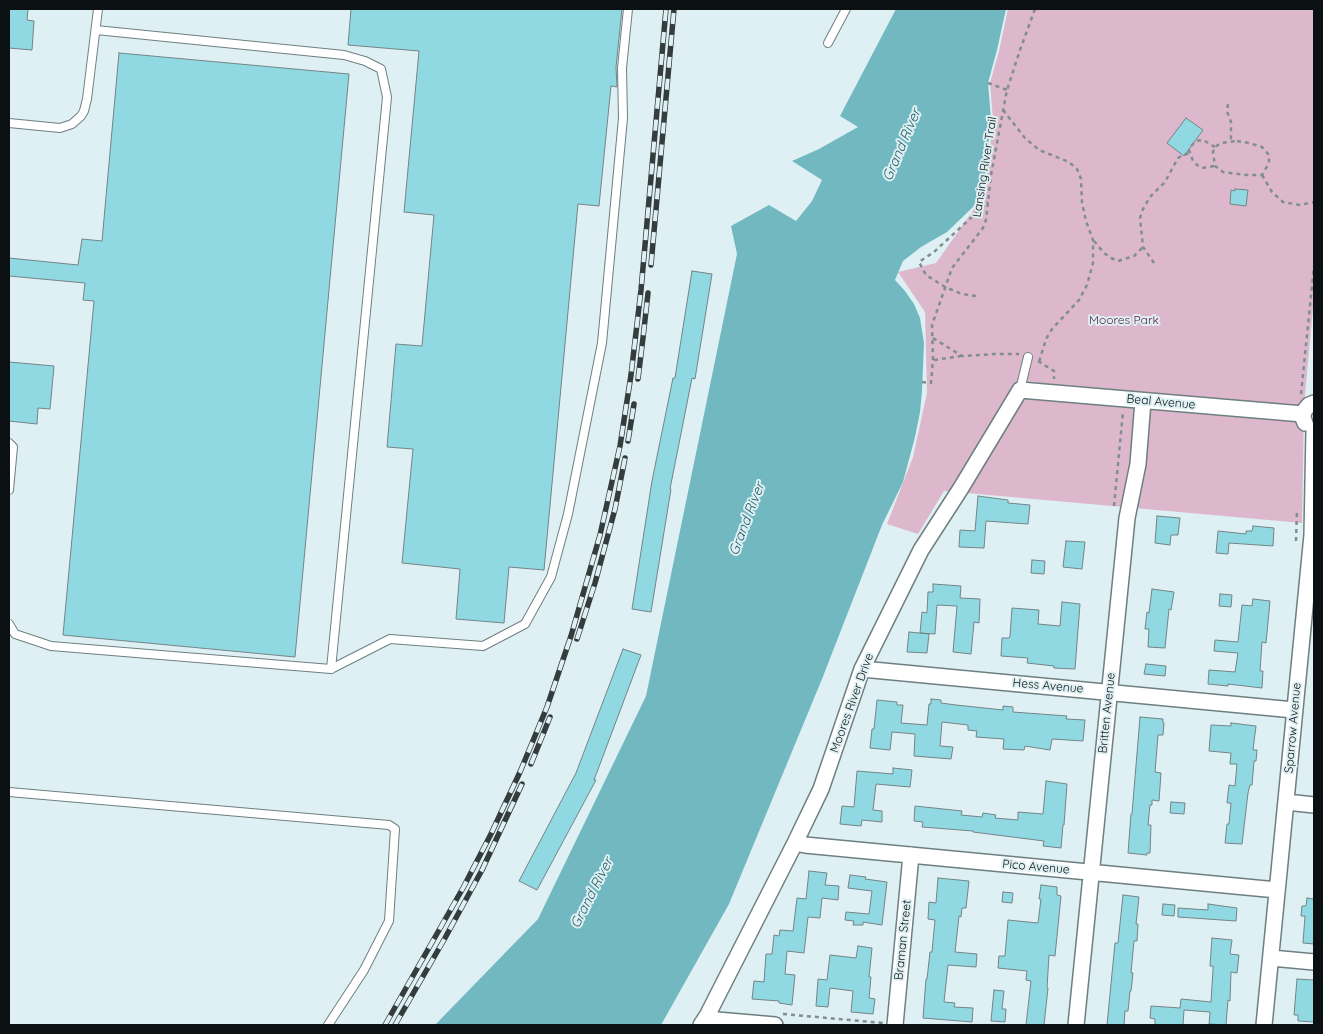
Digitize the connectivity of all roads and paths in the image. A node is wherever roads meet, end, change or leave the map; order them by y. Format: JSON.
{"nodes":[{"id":1,"x":98,"y":9,"type":"edge"},
{"id":2,"x":628,"y":9,"type":"edge"},
{"id":3,"x":846,"y":9,"type":"edge"},
{"id":4,"x":1035,"y":9,"type":"edge"},
{"id":5,"x":96,"y":30,"type":"junction"},
{"id":6,"x":828,"y":43,"type":"dead end"},
{"id":7,"x":988,"y":83,"type":"dead end"},
{"id":8,"x":1007,"y":90,"type":"junction"},
{"id":9,"x":1228,"y":104,"type":"dead end"},
{"id":10,"x":1002,"y":109,"type":"junction"},
{"id":11,"x":9,"y":124,"type":"edge"},
{"id":12,"x":1231,"y":142,"type":"junction"},
{"id":13,"x":1215,"y":147,"type":"junction"},
{"id":14,"x":1190,"y":153,"type":"junction"},
{"id":15,"x":1215,"y":166,"type":"junction"},
{"id":16,"x":1262,"y":175,"type":"junction"},
{"id":17,"x":988,"y":202,"type":"junction"},
{"id":18,"x":1314,"y":202,"type":"edge"},
{"id":19,"x":1093,"y":240,"type":"junction"},
{"id":20,"x":1143,"y":247,"type":"junction"},
{"id":21,"x":1154,"y":263,"type":"dead end"},
{"id":22,"x":1314,"y":266,"type":"edge"},
{"id":23,"x":945,"y":287,"type":"junction"},
{"id":24,"x":976,"y":296,"type":"dead end"},
{"id":25,"x":933,"y":338,"type":"junction"},
{"id":26,"x":962,"y":356,"type":"junction"},
{"id":27,"x":1028,"y":357,"type":"junction"},
{"id":28,"x":933,"y":360,"type":"junction"},
{"id":29,"x":1039,"y":362,"type":"junction"},
{"id":30,"x":922,"y":382,"type":"dead end"},
{"id":31,"x":1020,"y":390,"type":"junction"},
{"id":32,"x":1052,"y":392,"type":"junction"},
{"id":33,"x":1301,"y":394,"type":"dead end"},
{"id":34,"x":1144,"y":401,"type":"junction"},
{"id":35,"x":1314,"y":403,"type":"edge"},
{"id":36,"x":1303,"y":414,"type":"junction"},
{"id":37,"x":1314,"y":429,"type":"edge"},
{"id":38,"x":9,"y":442,"type":"edge"},
{"id":39,"x":9,"y":490,"type":"edge"},
{"id":40,"x":1298,"y":502,"type":"dead end"},
{"id":41,"x":1296,"y":550,"type":"dead end"},
{"id":42,"x":9,"y":624,"type":"edge"},
{"id":43,"x":862,"y":669,"type":"junction"},
{"id":44,"x":331,"y":670,"type":"junction"},
{"id":45,"x":1110,"y":692,"type":"junction"},
{"id":46,"x":1294,"y":710,"type":"junction"},
{"id":47,"x":9,"y":792,"type":"edge"},
{"id":48,"x":1286,"y":802,"type":"junction"},
{"id":49,"x":1314,"y":805,"type":"edge"},
{"id":50,"x":795,"y":844,"type":"junction"},
{"id":51,"x":911,"y":855,"type":"junction"},
{"id":52,"x":1092,"y":872,"type":"junction"},
{"id":53,"x":1277,"y":890,"type":"junction"},
{"id":54,"x":1271,"y":958,"type":"junction"},
{"id":55,"x":1314,"y":962,"type":"edge"},
{"id":56,"x":776,"y":1020,"type":"edge"},
{"id":57,"x":704,"y":1021,"type":"edge"},
{"id":58,"x":328,"y":1025,"type":"edge"},
{"id":59,"x":895,"y":1025,"type":"edge"},
{"id":60,"x":1076,"y":1025,"type":"edge"},
{"id":61,"x":1264,"y":1025,"type":"edge"}],
"edges":[{"from":1,"to":5,"type":"lane"},
{"from":2,"to":44,"type":"lane"},
{"from":3,"to":6,"type":"lane"},
{"from":4,"to":8,"type":"path","name":"Lansing River Trail"},
{"from":5,"to":11,"type":"lane"},
{"from":5,"to":44,"type":"lane"},
{"from":7,"to":8,"type":"path"},
{"from":8,"to":10,"type":"path","name":"Lansing River Trail"},
{"from":9,"to":12,"type":"path"},
{"from":10,"to":17,"type":"path","name":"Lansing River Trail"},
{"from":10,"to":19,"type":"path"},
{"from":12,"to":13,"type":"path"},
{"from":12,"to":16,"type":"path"},
{"from":13,"to":14,"type":"path"},
{"from":13,"to":15,"type":"path"},
{"from":14,"to":15,"type":"path"},
{"from":14,"to":20,"type":"path"},
{"from":15,"to":16,"type":"path"},
{"from":16,"to":18,"type":"path"},
{"from":17,"to":23,"type":"path","name":"Lansing River Trail"},
{"from":17,"to":23,"type":"path"},
{"from":19,"to":20,"type":"path"},
{"from":19,"to":29,"type":"path"},
{"from":20,"to":21,"type":"path"},
{"from":22,"to":33,"type":"path"},
{"from":23,"to":24,"type":"path"},
{"from":23,"to":25,"type":"path","name":"Lansing River Trail"},
{"from":25,"to":26,"type":"path"},
{"from":25,"to":28,"type":"path","name":"Lansing River Trail"},
{"from":26,"to":27,"type":"path"},
{"from":26,"to":28,"type":"path"},
{"from":27,"to":29,"type":"path"},
{"from":27,"to":31,"type":"lane"},
{"from":28,"to":30,"type":"path","name":"Lansing River Trail"},
{"from":29,"to":32,"type":"path"},
{"from":31,"to":32,"type":"street","name":"Beal Avenue"},
{"from":31,"to":43,"type":"street","name":"Moores River Drive"},
{"from":32,"to":34,"type":"street","name":"Beal Avenue"},
{"from":34,"to":36,"type":"street","name":"Beal Avenue"},
{"from":34,"to":45,"type":"street","name":"Britten Avenue"},
{"from":35,"to":36,"type":"street"},
{"from":36,"to":37,"type":"street"},
{"from":37,"to":46,"type":"street","name":"Sparrow Avenue"},
{"from":38,"to":39,"type":"lane"},
{"from":40,"to":41,"type":"path"},
{"from":42,"to":44,"type":"lane"},
{"from":43,"to":45,"type":"street","name":"Hess Avenue"},
{"from":43,"to":50,"type":"street","name":"Moores River Drive"},
{"from":45,"to":46,"type":"street","name":"Hess Avenue"},
{"from":45,"to":52,"type":"street","name":"Britten Avenue"},
{"from":46,"to":48,"type":"street","name":"Sparrow Avenue"},
{"from":47,"to":58,"type":"lane"},
{"from":48,"to":49,"type":"street"},
{"from":48,"to":53,"type":"street","name":"Sparrow Avenue"},
{"from":50,"to":51,"type":"street","name":"Pico Avenue"},
{"from":50,"to":57,"type":"street","name":"Moores River Drive"},
{"from":51,"to":52,"type":"street","name":"Pico Avenue"},
{"from":51,"to":59,"type":"street","name":"Braman Street"},
{"from":52,"to":53,"type":"street","name":"Pico Avenue"},
{"from":52,"to":60,"type":"street","name":"Britten Avenue"},
{"from":53,"to":54,"type":"street","name":"Sparrow Avenue"},
{"from":54,"to":55,"type":"street"},
{"from":54,"to":61,"type":"street","name":"Sparrow Avenue"},
{"from":56,"to":57,"type":"street"},
{"from":56,"to":59,"type":"path"}]}
